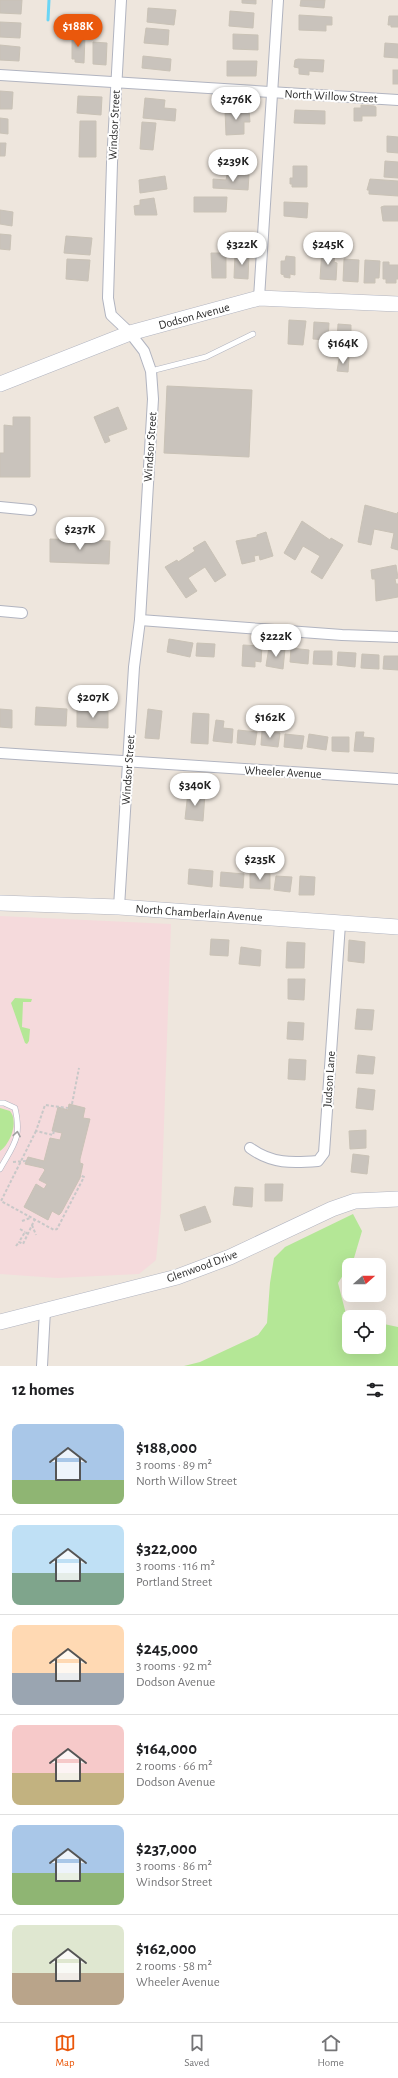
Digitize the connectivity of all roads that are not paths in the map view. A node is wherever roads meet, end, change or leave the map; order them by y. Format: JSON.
{"nodes":[{"id":1,"x":121,"y":0,"type":"edge"},
{"id":2,"x":278,"y":0,"type":"edge"},
{"id":3,"x":0,"y":75,"type":"edge"},
{"id":4,"x":116,"y":82,"type":"junction"},
{"id":5,"x":272,"y":93,"type":"junction"},
{"id":6,"x":398,"y":100,"type":"edge"},
{"id":7,"x":259,"y":298,"type":"junction"},
{"id":8,"x":398,"y":304,"type":"edge"},
{"id":9,"x":130,"y":333,"type":"junction"},
{"id":10,"x":253,"y":334,"type":"dead end"},
{"id":11,"x":151,"y":371,"type":"junction"},
{"id":12,"x":0,"y":384,"type":"edge"},
{"id":13,"x":0,"y":507,"type":"edge"},
{"id":14,"x":31,"y":510,"type":"dead end"},
{"id":15,"x":0,"y":611,"type":"edge"},
{"id":16,"x":22,"y":613,"type":"dead end"},
{"id":17,"x":140,"y":620,"type":"junction"},
{"id":18,"x":398,"y":637,"type":"edge"},
{"id":19,"x":0,"y":754,"type":"edge"},
{"id":20,"x":129,"y":762,"type":"junction"},
{"id":21,"x":398,"y":778,"type":"edge"},
{"id":22,"x":0,"y":903,"type":"edge"},
{"id":23,"x":119,"y":907,"type":"junction"},
{"id":24,"x":340,"y":924,"type":"junction"},
{"id":25,"x":398,"y":927,"type":"edge"},
{"id":26,"x":0,"y":1103,"type":"edge"},
{"id":27,"x":250,"y":1148,"type":"dead end"},
{"id":28,"x":0,"y":1169,"type":"edge"},
{"id":29,"x":398,"y":1199,"type":"edge"},
{"id":30,"x":45,"y":1310,"type":"junction"},
{"id":31,"x":0,"y":1322,"type":"edge"},
{"id":32,"x":42,"y":1366,"type":"edge"}],
"edges":[{"from":1,"to":4,"type":"street","name":"Windsor Street"},
{"from":2,"to":5,"type":"street"},
{"from":3,"to":4,"type":"street","name":"North Willow Street"},
{"from":4,"to":5,"type":"street","name":"North Willow Street"},
{"from":4,"to":9,"type":"street","name":"Windsor Street"},
{"from":5,"to":6,"type":"street","name":"North Willow Street"},
{"from":5,"to":7,"type":"street"},
{"from":7,"to":8,"type":"street","name":"Dodson Avenue"},
{"from":7,"to":9,"type":"street","name":"Dodson Avenue"},
{"from":9,"to":11,"type":"street","name":"Windsor Street"},
{"from":9,"to":12,"type":"street","name":"Dodson Avenue"},
{"from":10,"to":11,"type":"lane"},
{"from":11,"to":17,"type":"street","name":"Windsor Street"},
{"from":13,"to":14,"type":"street"},
{"from":15,"to":16,"type":"street"},
{"from":17,"to":18,"type":"street"},
{"from":17,"to":20,"type":"street","name":"Windsor Street"},
{"from":19,"to":20,"type":"street","name":"Wheeler Avenue"},
{"from":20,"to":21,"type":"street","name":"Wheeler Avenue"},
{"from":20,"to":23,"type":"street","name":"Windsor Street"},
{"from":22,"to":23,"type":"street","name":"North Chamberlain Avenue"},
{"from":23,"to":24,"type":"street","name":"North Chamberlain Avenue"},
{"from":24,"to":25,"type":"street","name":"North Chamberlain Avenue"},
{"from":24,"to":27,"type":"street","name":"Judson Lane"},
{"from":28,"to":26,"type":"lane","one_way":true},
{"from":29,"to":30,"type":"street","name":"Glenwood Drive"},
{"from":30,"to":31,"type":"street","name":"Glenwood Drive"},
{"from":30,"to":32,"type":"street"}]}
